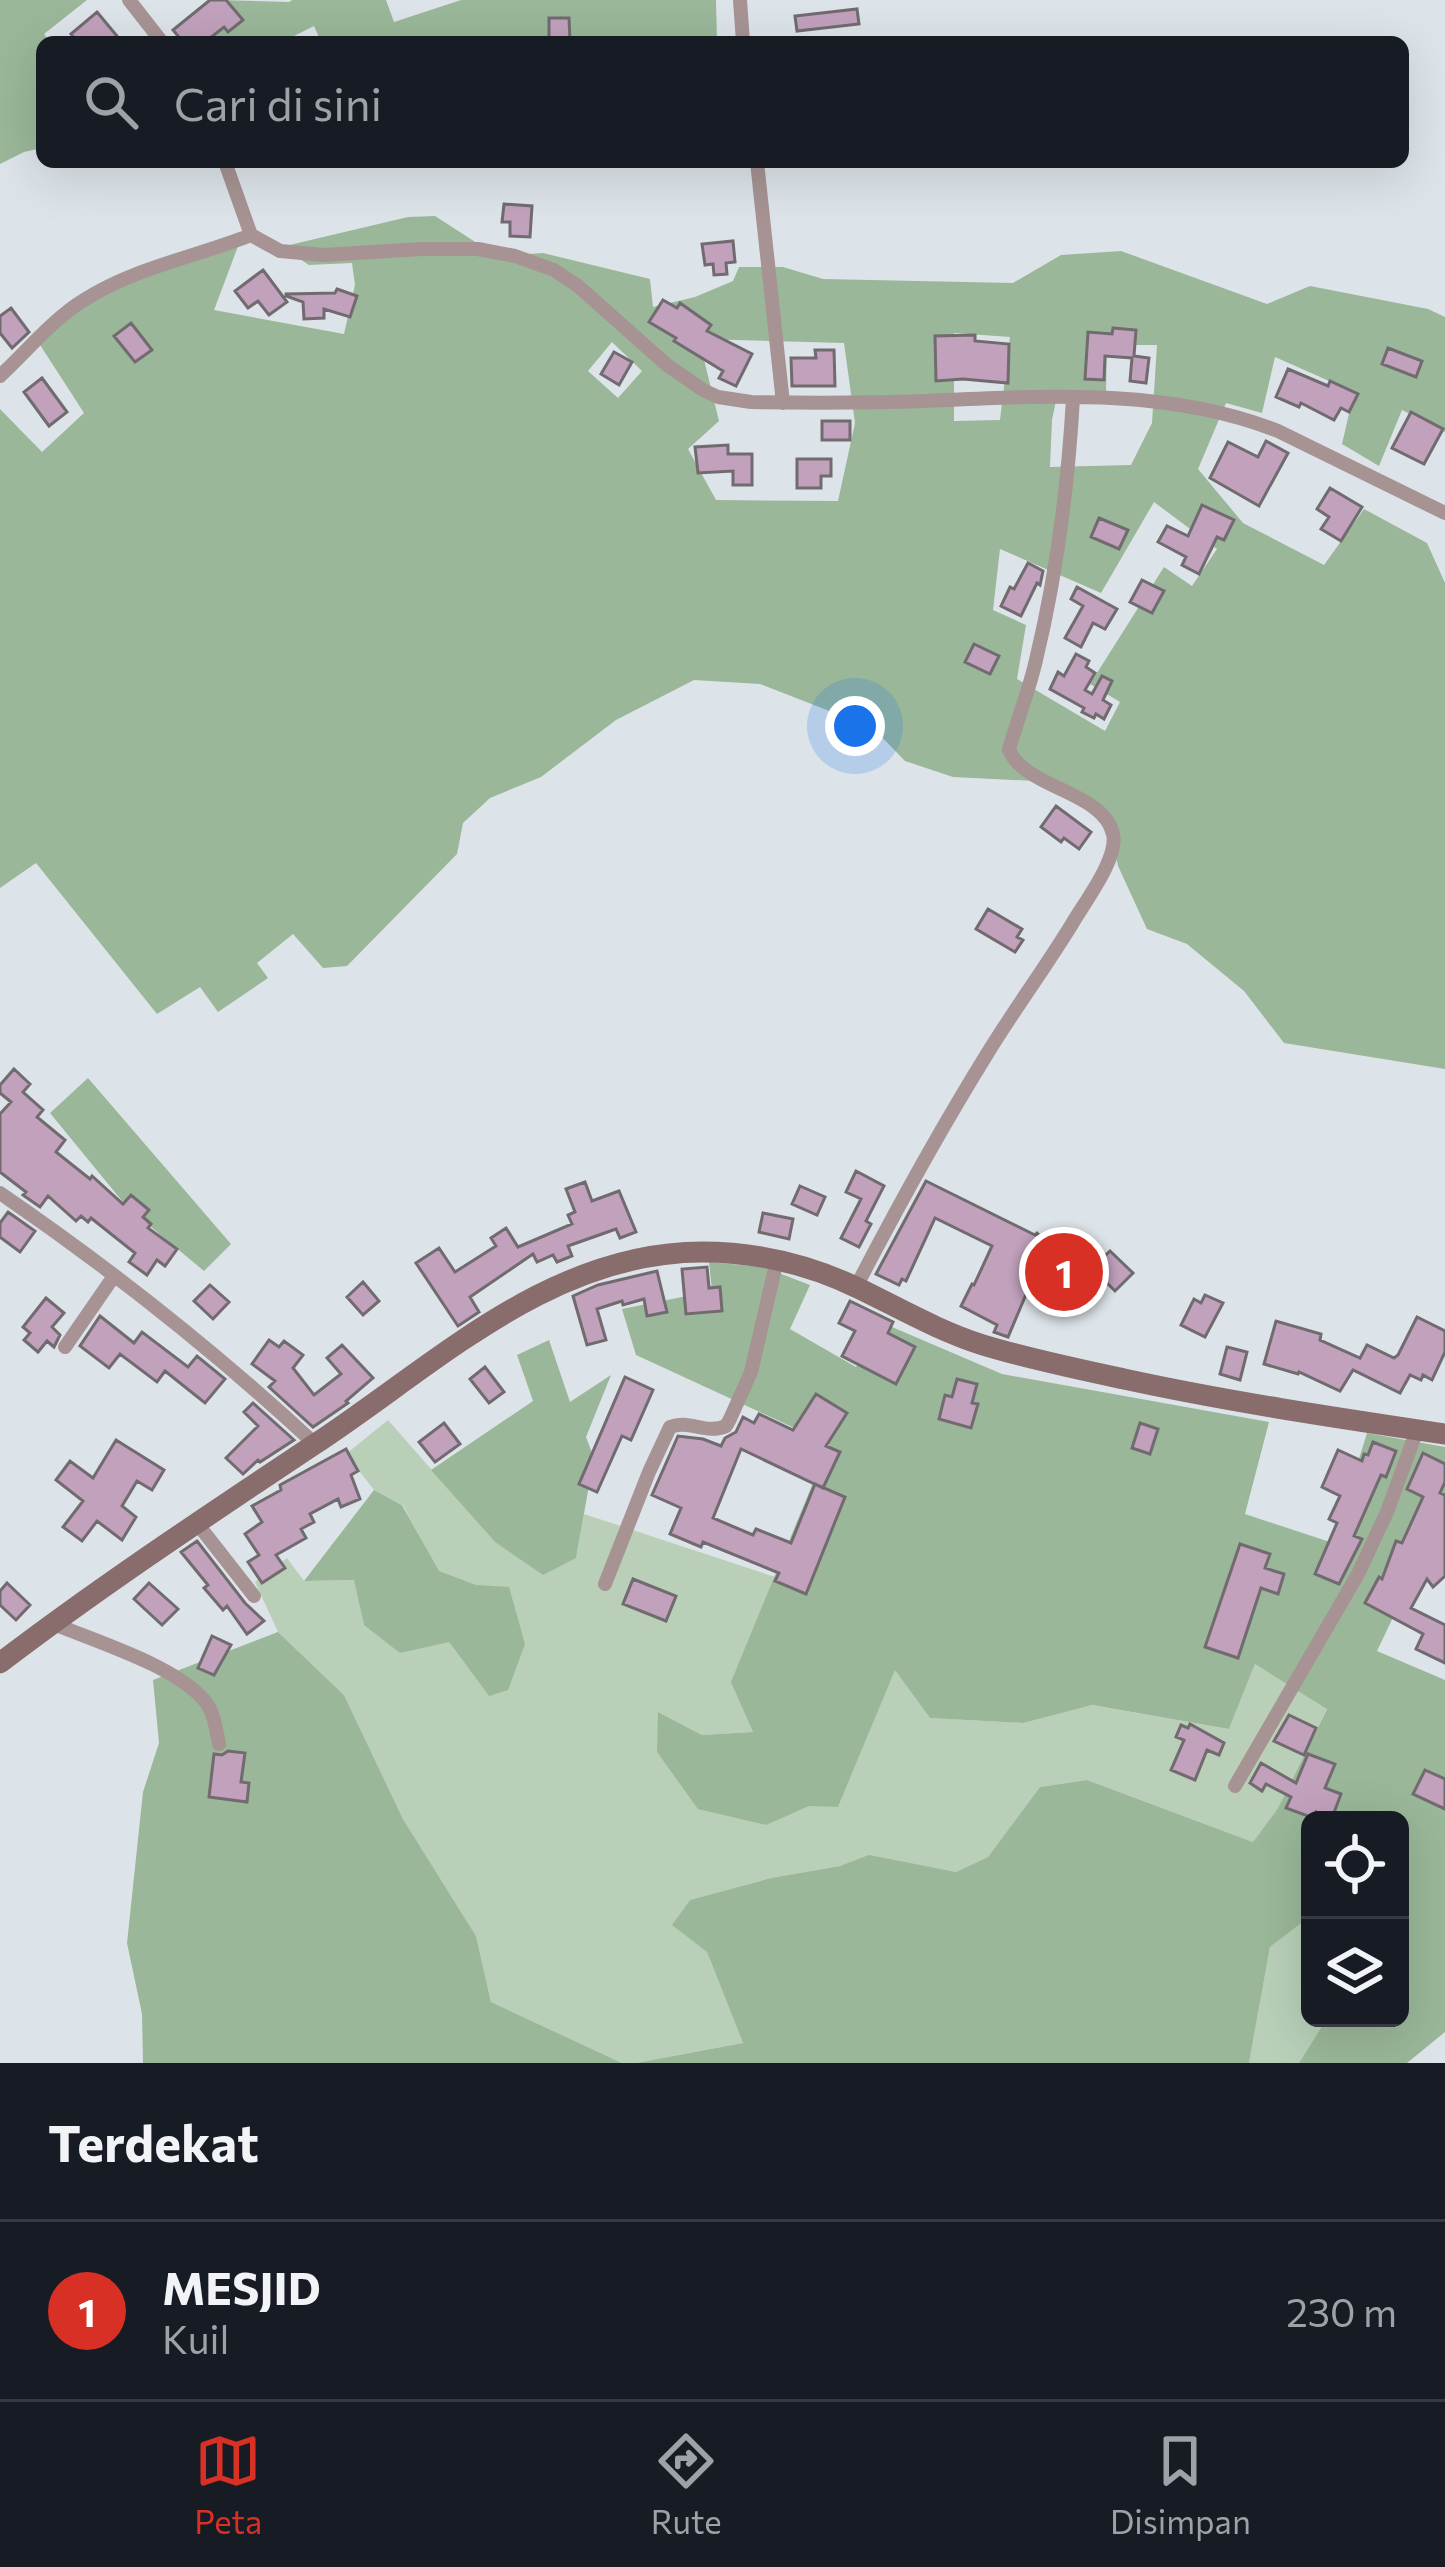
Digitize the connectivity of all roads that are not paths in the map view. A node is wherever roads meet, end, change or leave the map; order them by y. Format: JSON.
{"nodes":[{"id":1,"x":129,"y":0,"type":"edge"},
{"id":2,"x":740,"y":0,"type":"edge"},
{"id":3,"x":157,"y":36,"type":"edge"},
{"id":4,"x":743,"y":36,"type":"edge"},
{"id":5,"x":227,"y":168,"type":"edge"},
{"id":6,"x":758,"y":168,"type":"edge"},
{"id":7,"x":251,"y":235,"type":"junction"},
{"id":8,"x":0,"y":376,"type":"edge"},
{"id":9,"x":1073,"y":398,"type":"junction"},
{"id":10,"x":783,"y":403,"type":"junction"},
{"id":11,"x":1445,"y":513,"type":"edge"},
{"id":12,"x":0,"y":1193,"type":"edge"},
{"id":13,"x":777,"y":1260,"type":"junction"},
{"id":14,"x":114,"y":1276,"type":"junction"},
{"id":15,"x":856,"y":1287,"type":"junction"},
{"id":16,"x":65,"y":1347,"type":"dead end"},
{"id":17,"x":1417,"y":1430,"type":"junction"},
{"id":18,"x":1445,"y":1434,"type":"edge"},
{"id":19,"x":315,"y":1444,"type":"junction"},
{"id":20,"x":196,"y":1522,"type":"junction"},
{"id":21,"x":605,"y":1584,"type":"dead end"},
{"id":22,"x":254,"y":1596,"type":"dead end"},
{"id":23,"x":52,"y":1623,"type":"junction"},
{"id":24,"x":0,"y":1663,"type":"edge"},
{"id":25,"x":219,"y":1744,"type":"dead end"},
{"id":26,"x":1235,"y":1786,"type":"dead end"}],
"edges":[{"from":1,"to":3,"type":"street"},
{"from":2,"to":4,"type":"street"},
{"from":5,"to":7,"type":"street"},
{"from":6,"to":10,"type":"street"},
{"from":7,"to":8,"type":"street"},
{"from":7,"to":10,"type":"street"},
{"from":9,"to":10,"type":"street"},
{"from":9,"to":11,"type":"street"},
{"from":9,"to":15,"type":"street"},
{"from":12,"to":14,"type":"street"},
{"from":13,"to":15,"type":"street"},
{"from":13,"to":19,"type":"street"},
{"from":13,"to":21,"type":"street"},
{"from":14,"to":16,"type":"street"},
{"from":14,"to":19,"type":"street"},
{"from":15,"to":17,"type":"street"},
{"from":17,"to":18,"type":"street"},
{"from":17,"to":26,"type":"street"},
{"from":19,"to":20,"type":"street"},
{"from":20,"to":22,"type":"street"},
{"from":20,"to":23,"type":"street"},
{"from":23,"to":24,"type":"street"},
{"from":23,"to":25,"type":"street"}]}
